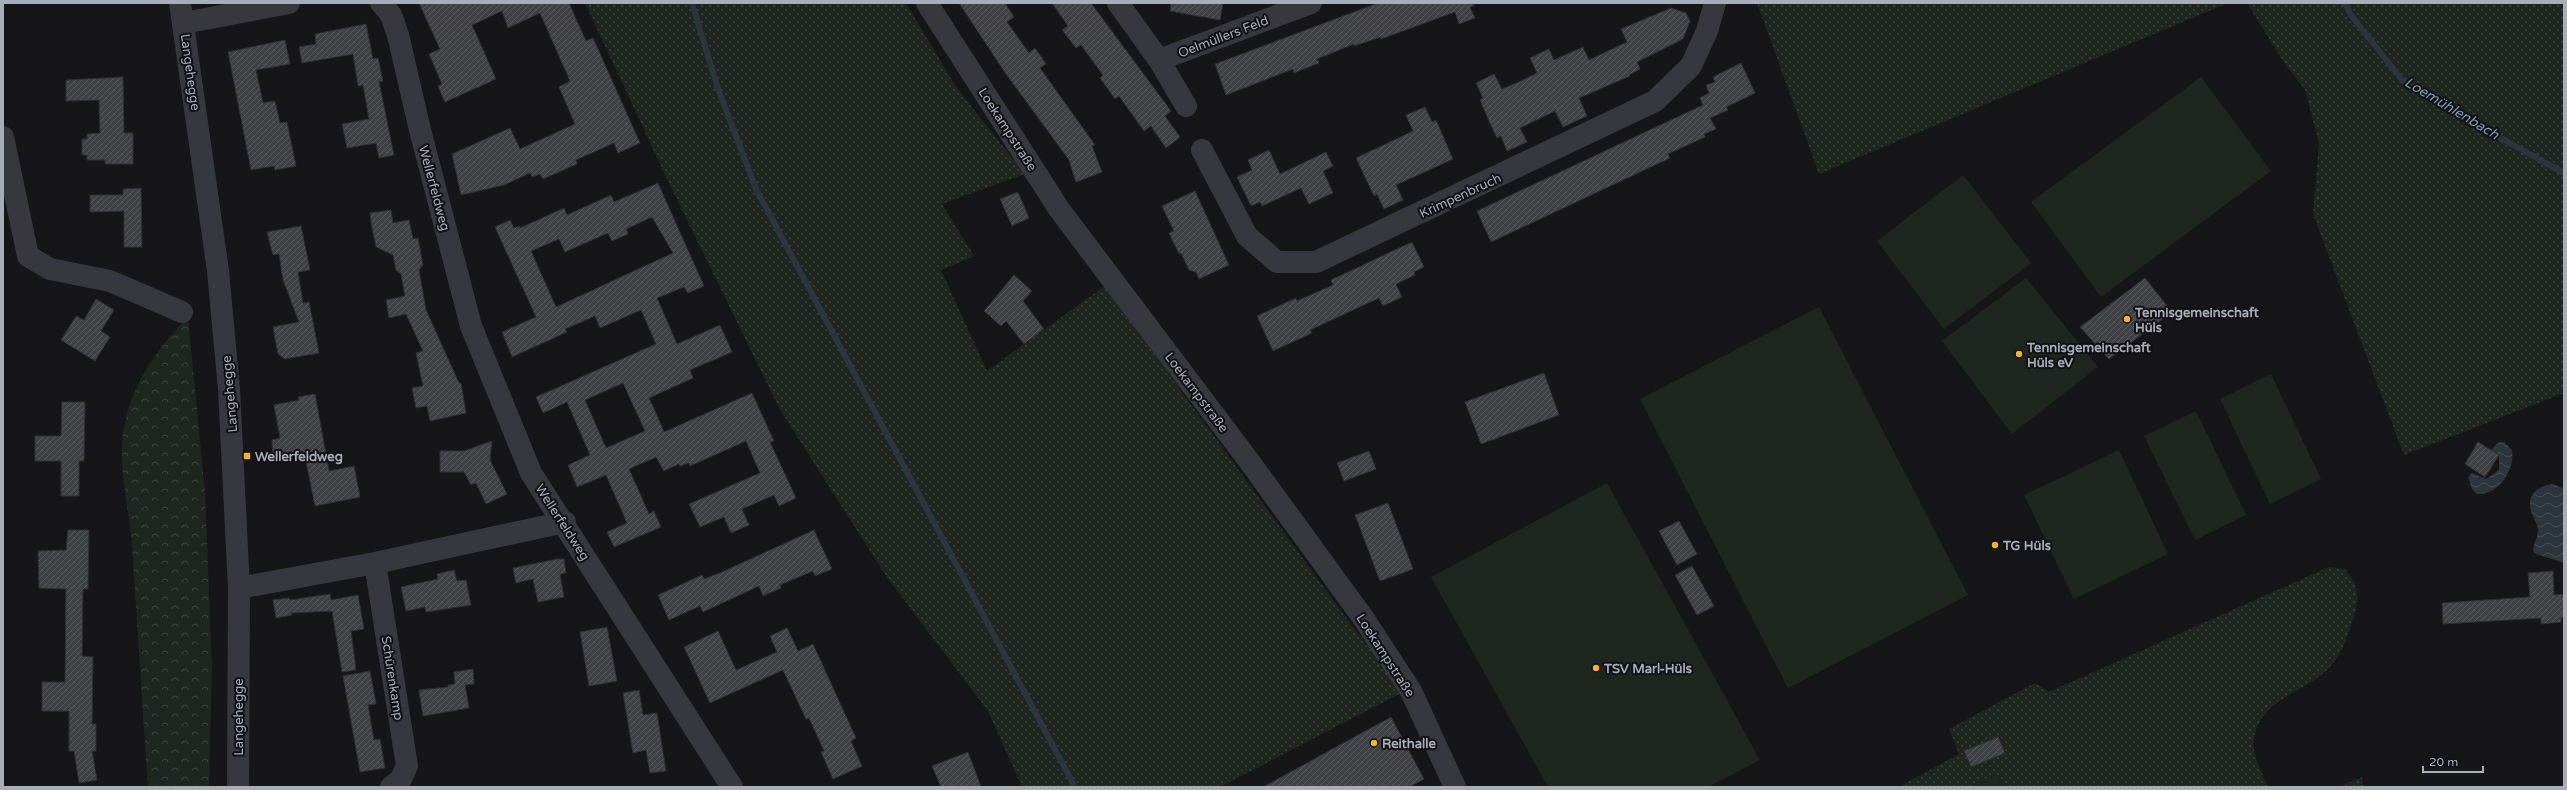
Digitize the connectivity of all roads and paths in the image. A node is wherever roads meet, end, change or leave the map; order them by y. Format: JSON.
{"nodes":[{"id":1,"x":289,"y":3,"type":"edge"},
{"id":2,"x":381,"y":3,"type":"edge"},
{"id":3,"x":928,"y":3,"type":"edge"},
{"id":4,"x":1118,"y":3,"type":"edge"},
{"id":5,"x":1311,"y":3,"type":"edge"},
{"id":6,"x":1715,"y":3,"type":"edge"},
{"id":7,"x":182,"y":13,"type":"edge"},
{"id":8,"x":1159,"y":60,"type":"junction"},
{"id":9,"x":1186,"y":106,"type":"dead end"},
{"id":10,"x":3,"y":137,"type":"edge"},
{"id":11,"x":1202,"y":150,"type":"dead end"},
{"id":12,"x":182,"y":312,"type":"dead end"},
{"id":13,"x":565,"y":522,"type":"junction"},
{"id":14,"x":375,"y":563,"type":"junction"},
{"id":15,"x":239,"y":588,"type":"junction"},
{"id":16,"x":238,"y":787,"type":"edge"},
{"id":17,"x":391,"y":787,"type":"edge"},
{"id":18,"x":732,"y":787,"type":"edge"},
{"id":19,"x":1455,"y":787,"type":"edge"}],
"edges":[{"from":1,"to":7,"type":"street"},
{"from":2,"to":13,"type":"street","name":"Wellerfeldweg"},
{"from":3,"to":19,"type":"street","name":"Loekampstraße"},
{"from":4,"to":8,"type":"street"},
{"from":5,"to":8,"type":"street","name":"Oelmüllers Feld"},
{"from":6,"to":11,"type":"street","name":"Krimpenbruch"},
{"from":7,"to":15,"type":"street","name":"Langehegge"},
{"from":8,"to":9,"type":"street"},
{"from":10,"to":12,"type":"street"},
{"from":13,"to":14,"type":"street"},
{"from":13,"to":18,"type":"street","name":"Wellerfeldweg"},
{"from":14,"to":15,"type":"street"},
{"from":14,"to":17,"type":"street","name":"Schürenkamp"},
{"from":15,"to":16,"type":"street","name":"Langehegge"}]}
